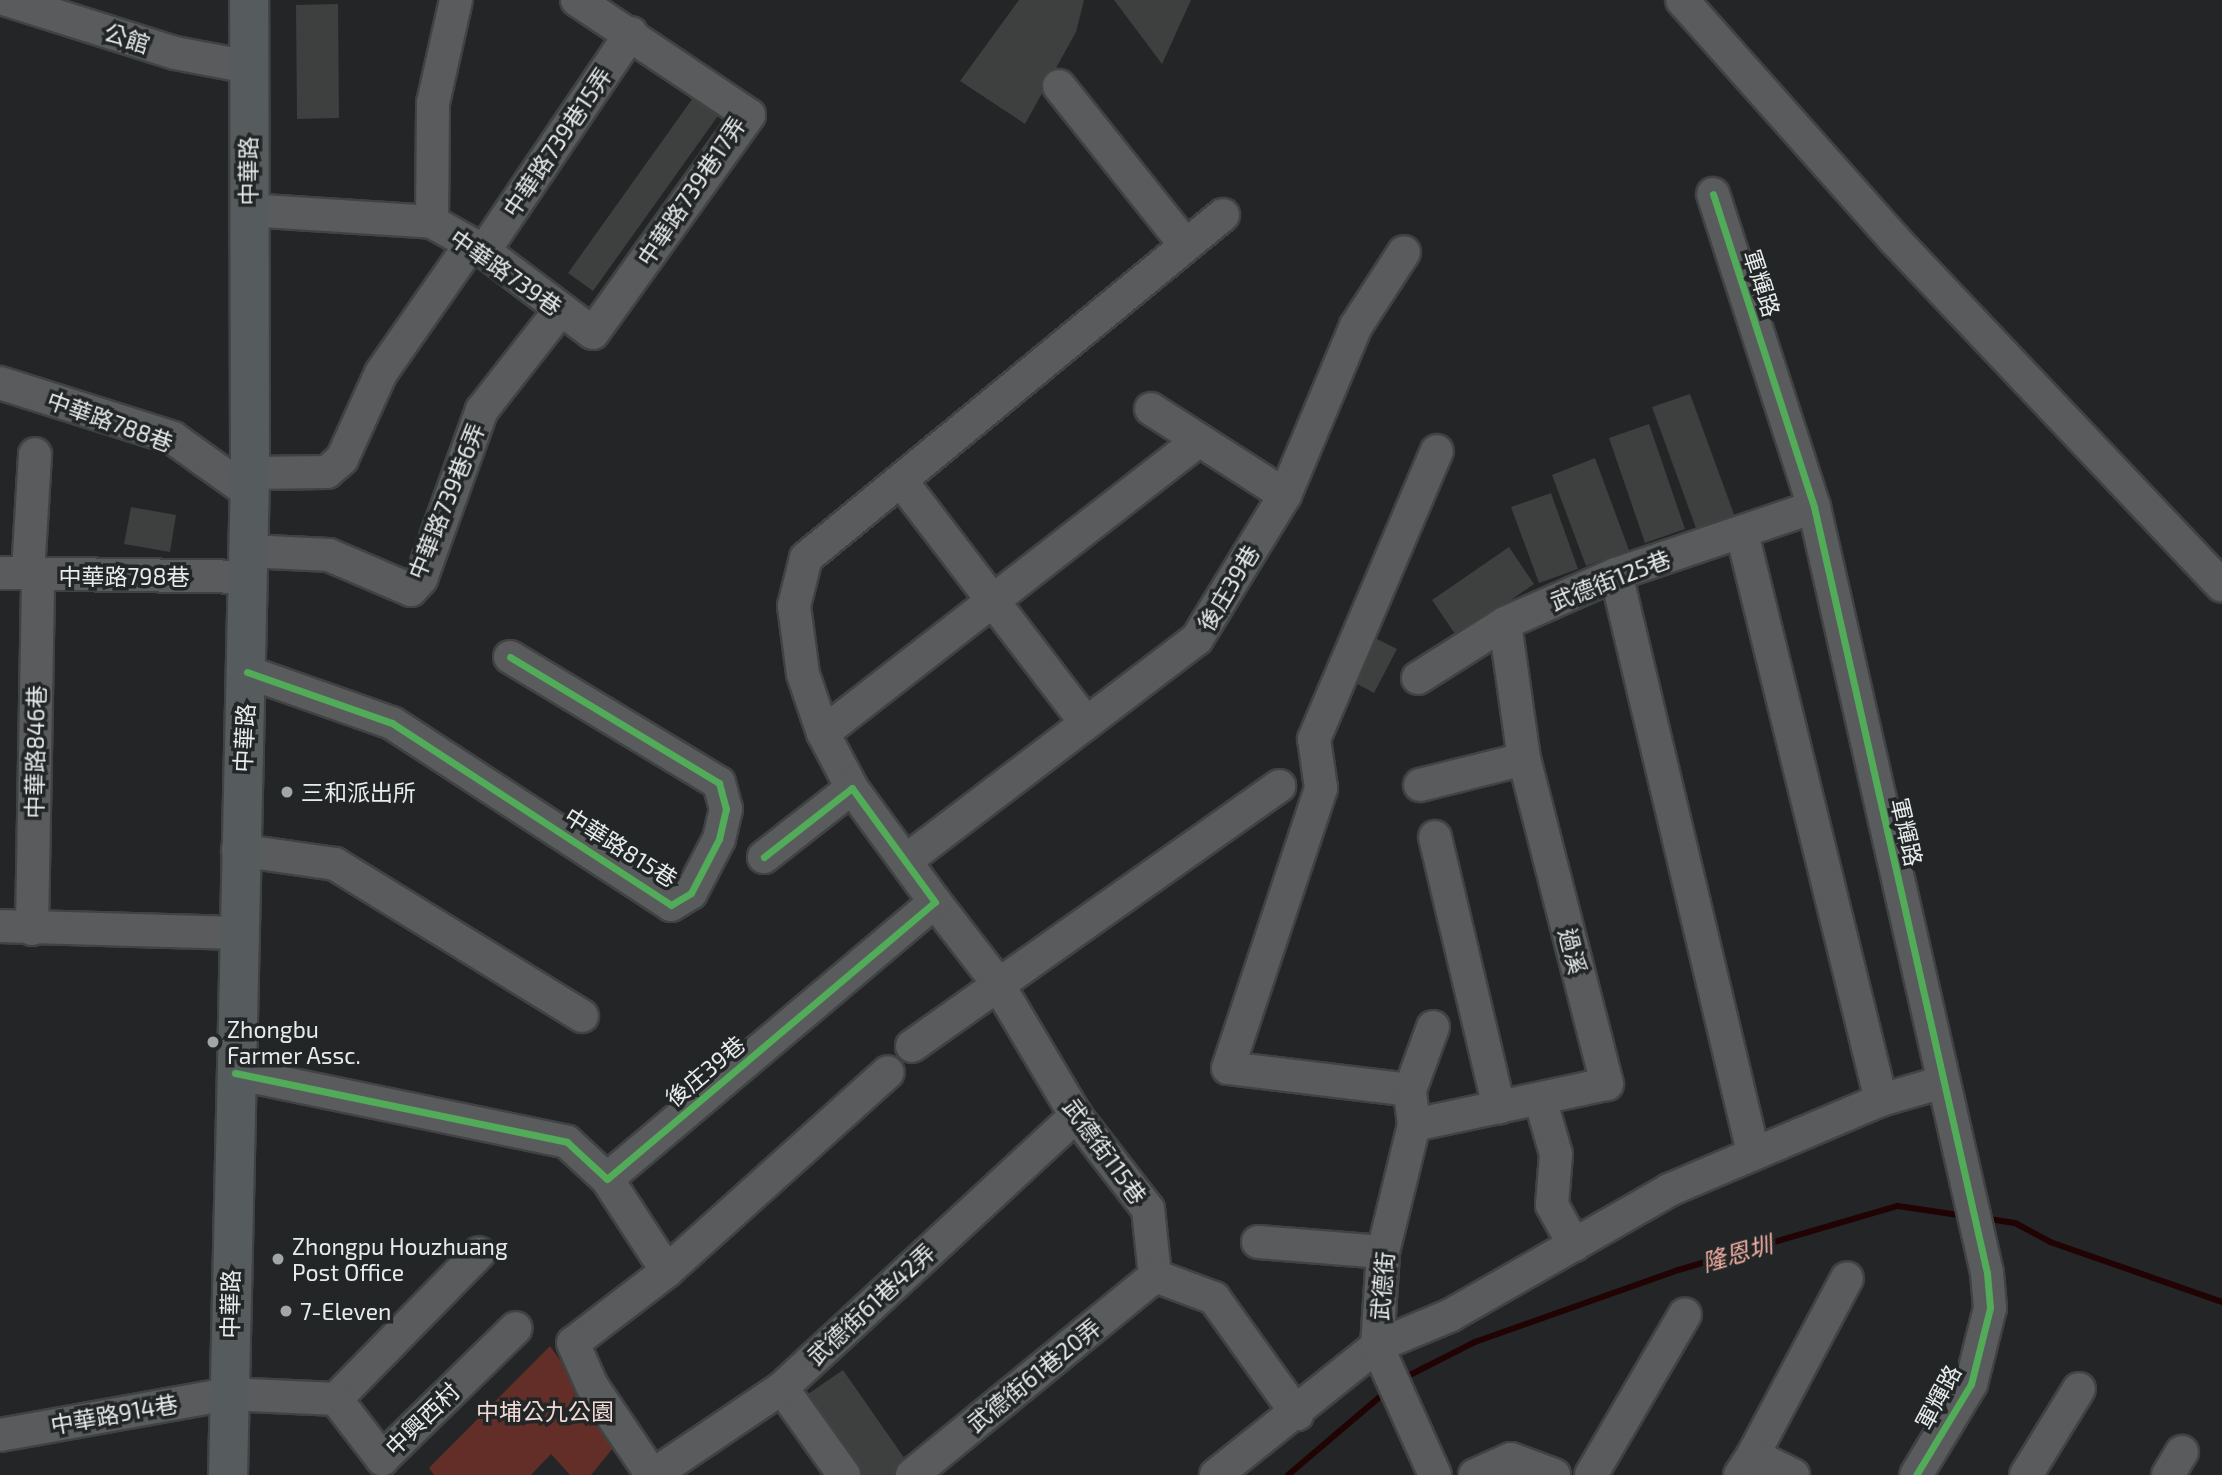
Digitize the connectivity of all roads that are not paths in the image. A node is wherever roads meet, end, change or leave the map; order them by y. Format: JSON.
{"nodes":[{"id":1,"x":7,"y":0,"type":"edge"},
{"id":2,"x":249,"y":0,"type":"edge"},
{"id":3,"x":456,"y":0,"type":"edge"},
{"id":4,"x":577,"y":0,"type":"edge"},
{"id":5,"x":1682,"y":0,"type":"edge"},
{"id":6,"x":631,"y":33,"type":"junction"},
{"id":7,"x":249,"y":67,"type":"junction"},
{"id":8,"x":1059,"y":86,"type":"dead end"},
{"id":9,"x":1713,"y":194,"type":"dead end"},
{"id":10,"x":248,"y":210,"type":"junction"},
{"id":11,"x":1223,"y":215,"type":"dead end"},
{"id":12,"x":432,"y":222,"type":"junction"},
{"id":13,"x":1184,"y":243,"type":"junction"},
{"id":14,"x":477,"y":248,"type":"junction"},
{"id":15,"x":1404,"y":252,"type":"dead end"},
{"id":16,"x":559,"y":310,"type":"junction"},
{"id":17,"x":593,"y":333,"type":"joint"},
{"id":18,"x":0,"y":383,"type":"edge"},
{"id":19,"x":1151,"y":409,"type":"dead end"},
{"id":20,"x":1198,"y":441,"type":"junction"},
{"id":21,"x":1437,"y":451,"type":"dead end"},
{"id":22,"x":36,"y":454,"type":"dead end"},
{"id":23,"x":902,"y":482,"type":"junction"},
{"id":24,"x":250,"y":483,"type":"junction"},
{"id":25,"x":1284,"y":495,"type":"junction"},
{"id":26,"x":1814,"y":507,"type":"junction"},
{"id":27,"x":1742,"y":533,"type":"junction"},
{"id":28,"x":248,"y":564,"type":"junction"},
{"id":29,"x":22,"y":574,"type":"edge"},
{"id":30,"x":1616,"y":574,"type":"junction"},
{"id":31,"x":2222,"y":586,"type":"edge"},
{"id":32,"x":989,"y":602,"type":"junction"},
{"id":33,"x":1505,"y":623,"type":"junction"},
{"id":34,"x":510,"y":657,"type":"dead end"},
{"id":35,"x":247,"y":672,"type":"junction"},
{"id":36,"x":1418,"y":678,"type":"dead end"},
{"id":37,"x":1086,"y":723,"type":"junction"},
{"id":38,"x":822,"y":733,"type":"junction"},
{"id":39,"x":1524,"y":759,"type":"junction"},
{"id":40,"x":1420,"y":785,"type":"dead end"},
{"id":41,"x":1279,"y":786,"type":"dead end"},
{"id":42,"x":852,"y":788,"type":"junction"},
{"id":43,"x":1435,"y":837,"type":"dead end"},
{"id":44,"x":238,"y":850,"type":"junction"},
{"id":45,"x":764,"y":857,"type":"dead end"},
{"id":46,"x":908,"y":859,"type":"junction"},
{"id":47,"x":935,"y":902,"type":"junction"},
{"id":48,"x":0,"y":926,"type":"edge"},
{"id":49,"x":32,"y":929,"type":"junction"},
{"id":50,"x":237,"y":933,"type":"junction"},
{"id":51,"x":996,"y":981,"type":"junction"},
{"id":52,"x":582,"y":1016,"type":"dead end"},
{"id":53,"x":1433,"y":1027,"type":"dead end"},
{"id":54,"x":912,"y":1046,"type":"dead end"},
{"id":55,"x":235,"y":1073,"type":"junction"},
{"id":56,"x":888,"y":1073,"type":"dead end"},
{"id":57,"x":1943,"y":1082,"type":"junction"},
{"id":58,"x":1410,"y":1090,"type":"junction"},
{"id":59,"x":1881,"y":1100,"type":"junction"},
{"id":60,"x":1541,"y":1102,"type":"junction"},
{"id":61,"x":1499,"y":1108,"type":"junction"},
{"id":62,"x":1076,"y":1116,"type":"junction"},
{"id":63,"x":1414,"y":1125,"type":"junction"},
{"id":64,"x":1753,"y":1152,"type":"junction"},
{"id":65,"x":607,"y":1179,"type":"junction"},
{"id":66,"x":1258,"y":1242,"type":"dead end"},
{"id":67,"x":1574,"y":1245,"type":"junction"},
{"id":68,"x":1383,"y":1252,"type":"junction"},
{"id":69,"x":479,"y":1253,"type":"dead end"},
{"id":70,"x":667,"y":1271,"type":"junction"},
{"id":71,"x":1155,"y":1276,"type":"junction"},
{"id":72,"x":1847,"y":1278,"type":"dead end"},
{"id":73,"x":1685,"y":1314,"type":"dead end"},
{"id":74,"x":516,"y":1328,"type":"dead end"},
{"id":75,"x":1377,"y":1346,"type":"junction"},
{"id":76,"x":782,"y":1388,"type":"junction"},
{"id":77,"x":2079,"y":1390,"type":"dead end"},
{"id":78,"x":228,"y":1394,"type":"junction"},
{"id":79,"x":337,"y":1399,"type":"junction"},
{"id":80,"x":1297,"y":1414,"type":"junction"},
{"id":81,"x":0,"y":1434,"type":"edge"},
{"id":82,"x":1747,"y":1465,"type":"edge"},
{"id":83,"x":228,"y":1475,"type":"edge"},
{"id":84,"x":653,"y":1475,"type":"edge"},
{"id":85,"x":844,"y":1475,"type":"edge"},
{"id":86,"x":912,"y":1475,"type":"edge"},
{"id":87,"x":1216,"y":1475,"type":"edge"},
{"id":88,"x":1435,"y":1475,"type":"edge"},
{"id":89,"x":1475,"y":1475,"type":"edge"},
{"id":90,"x":1553,"y":1475,"type":"edge"},
{"id":91,"x":1591,"y":1475,"type":"edge"},
{"id":92,"x":1793,"y":1475,"type":"edge"},
{"id":93,"x":1916,"y":1475,"type":"edge"},
{"id":94,"x":2026,"y":1475,"type":"edge"}],
"edges":[{"from":1,"to":7,"type":"street","name":"公館"},
{"from":2,"to":7,"type":"main road","name":"中華路"},
{"from":3,"to":12,"type":"street"},
{"from":4,"to":6,"type":"street","name":"中華路739巷17弄"},
{"from":5,"to":31,"type":"street"},
{"from":6,"to":14,"type":"street","name":"中華路739巷15弄"},
{"from":6,"to":17,"type":"street","name":"中華路739巷17弄"},
{"from":7,"to":10,"type":"main road","name":"中華路"},
{"from":8,"to":13,"type":"street"},
{"from":9,"to":26,"type":"street","name":"軍輝路"},
{"from":10,"to":12,"type":"street","name":"中華路739巷"},
{"from":10,"to":24,"type":"main road","name":"中華路"},
{"from":11,"to":13,"type":"street"},
{"from":12,"to":14,"type":"street","name":"中華路739巷"},
{"from":13,"to":23,"type":"street"},
{"from":14,"to":16,"type":"street","name":"中華路739巷"},
{"from":14,"to":24,"type":"street","name":"中華路739巷15弄"},
{"from":15,"to":25,"type":"street","name":"後庄39巷"},
{"from":16,"to":17,"type":"street","name":"中華路739巷"},
{"from":16,"to":28,"type":"street","name":"中華路739巷6弄"},
{"from":18,"to":24,"type":"street","name":"中華路788巷"},
{"from":19,"to":20,"type":"street"},
{"from":20,"to":25,"type":"street"},
{"from":20,"to":32,"type":"street"},
{"from":21,"to":58,"type":"street"},
{"from":22,"to":29,"type":"street","name":"中華路846巷"},
{"from":23,"to":32,"type":"street"},
{"from":23,"to":38,"type":"street"},
{"from":24,"to":28,"type":"main road","name":"中華路"},
{"from":25,"to":37,"type":"street","name":"後庄39巷"},
{"from":26,"to":27,"type":"street","name":"武德街125巷"},
{"from":26,"to":57,"type":"street","name":"軍輝路"},
{"from":27,"to":30,"type":"street","name":"武德街125巷"},
{"from":27,"to":59,"type":"street"},
{"from":28,"to":29,"type":"street","name":"中華路798巷"},
{"from":28,"to":35,"type":"main road","name":"中華路"},
{"from":29,"to":49,"type":"street","name":"中華路846巷"},
{"from":30,"to":33,"type":"street","name":"武德街125巷"},
{"from":30,"to":64,"type":"street"},
{"from":32,"to":37,"type":"street"},
{"from":32,"to":38,"type":"street"},
{"from":33,"to":36,"type":"street","name":"武德街125巷"},
{"from":33,"to":39,"type":"street","name":"過溪"},
{"from":34,"to":35,"type":"street","name":"中華路815巷"},
{"from":35,"to":44,"type":"main road","name":"中華路"},
{"from":37,"to":46,"type":"street","name":"後庄39巷"},
{"from":38,"to":42,"type":"street"},
{"from":39,"to":40,"type":"street"},
{"from":39,"to":60,"type":"street","name":"過溪"},
{"from":41,"to":51,"type":"street"},
{"from":42,"to":45,"type":"street"},
{"from":42,"to":46,"type":"street"},
{"from":43,"to":61,"type":"street"},
{"from":44,"to":50,"type":"main road","name":"中華路"},
{"from":44,"to":52,"type":"street"},
{"from":46,"to":47,"type":"street"},
{"from":47,"to":51,"type":"street","name":"武德街115巷"},
{"from":47,"to":65,"type":"street","name":"後庄39巷"},
{"from":48,"to":49,"type":"street"},
{"from":49,"to":50,"type":"street"},
{"from":50,"to":55,"type":"main road","name":"中華路"},
{"from":51,"to":54,"type":"street"},
{"from":51,"to":62,"type":"street","name":"武德街115巷"},
{"from":53,"to":58,"type":"street","name":"武德街"},
{"from":55,"to":65,"type":"street"},
{"from":55,"to":78,"type":"main road","name":"中華路"},
{"from":56,"to":70,"type":"street"},
{"from":57,"to":59,"type":"street"},
{"from":57,"to":93,"type":"street","name":"軍輝路"},
{"from":58,"to":63,"type":"street","name":"武德街"},
{"from":59,"to":64,"type":"street"},
{"from":60,"to":61,"type":"street","name":"過溪"},
{"from":60,"to":67,"type":"street"},
{"from":61,"to":63,"type":"street","name":"過溪"},
{"from":62,"to":71,"type":"street","name":"武德街115巷"},
{"from":62,"to":76,"type":"street","name":"武德街61巷42弄"},
{"from":63,"to":68,"type":"street","name":"武德街"},
{"from":64,"to":67,"type":"street"},
{"from":65,"to":70,"type":"street"},
{"from":66,"to":68,"type":"street"},
{"from":67,"to":75,"type":"street"},
{"from":68,"to":75,"type":"street","name":"武德街"},
{"from":69,"to":79,"type":"street"},
{"from":70,"to":84,"type":"street"},
{"from":71,"to":80,"type":"street"},
{"from":71,"to":86,"type":"street","name":"武德街61巷20弄"},
{"from":72,"to":82,"type":"street"},
{"from":73,"to":91,"type":"street"},
{"from":74,"to":79,"type":"street","name":"中興西村"},
{"from":75,"to":80,"type":"street","name":"武德街"},
{"from":75,"to":88,"type":"street"},
{"from":76,"to":84,"type":"street","name":"武德街61巷42弄"},
{"from":76,"to":85,"type":"street"},
{"from":77,"to":94,"type":"street"},
{"from":78,"to":79,"type":"street"},
{"from":78,"to":81,"type":"street","name":"中華路914巷"},
{"from":78,"to":83,"type":"main road","name":"中華路"},
{"from":80,"to":87,"type":"street","name":"武德街"},
{"from":82,"to":92,"type":"street"},
{"from":89,"to":90,"type":"street"}]}
